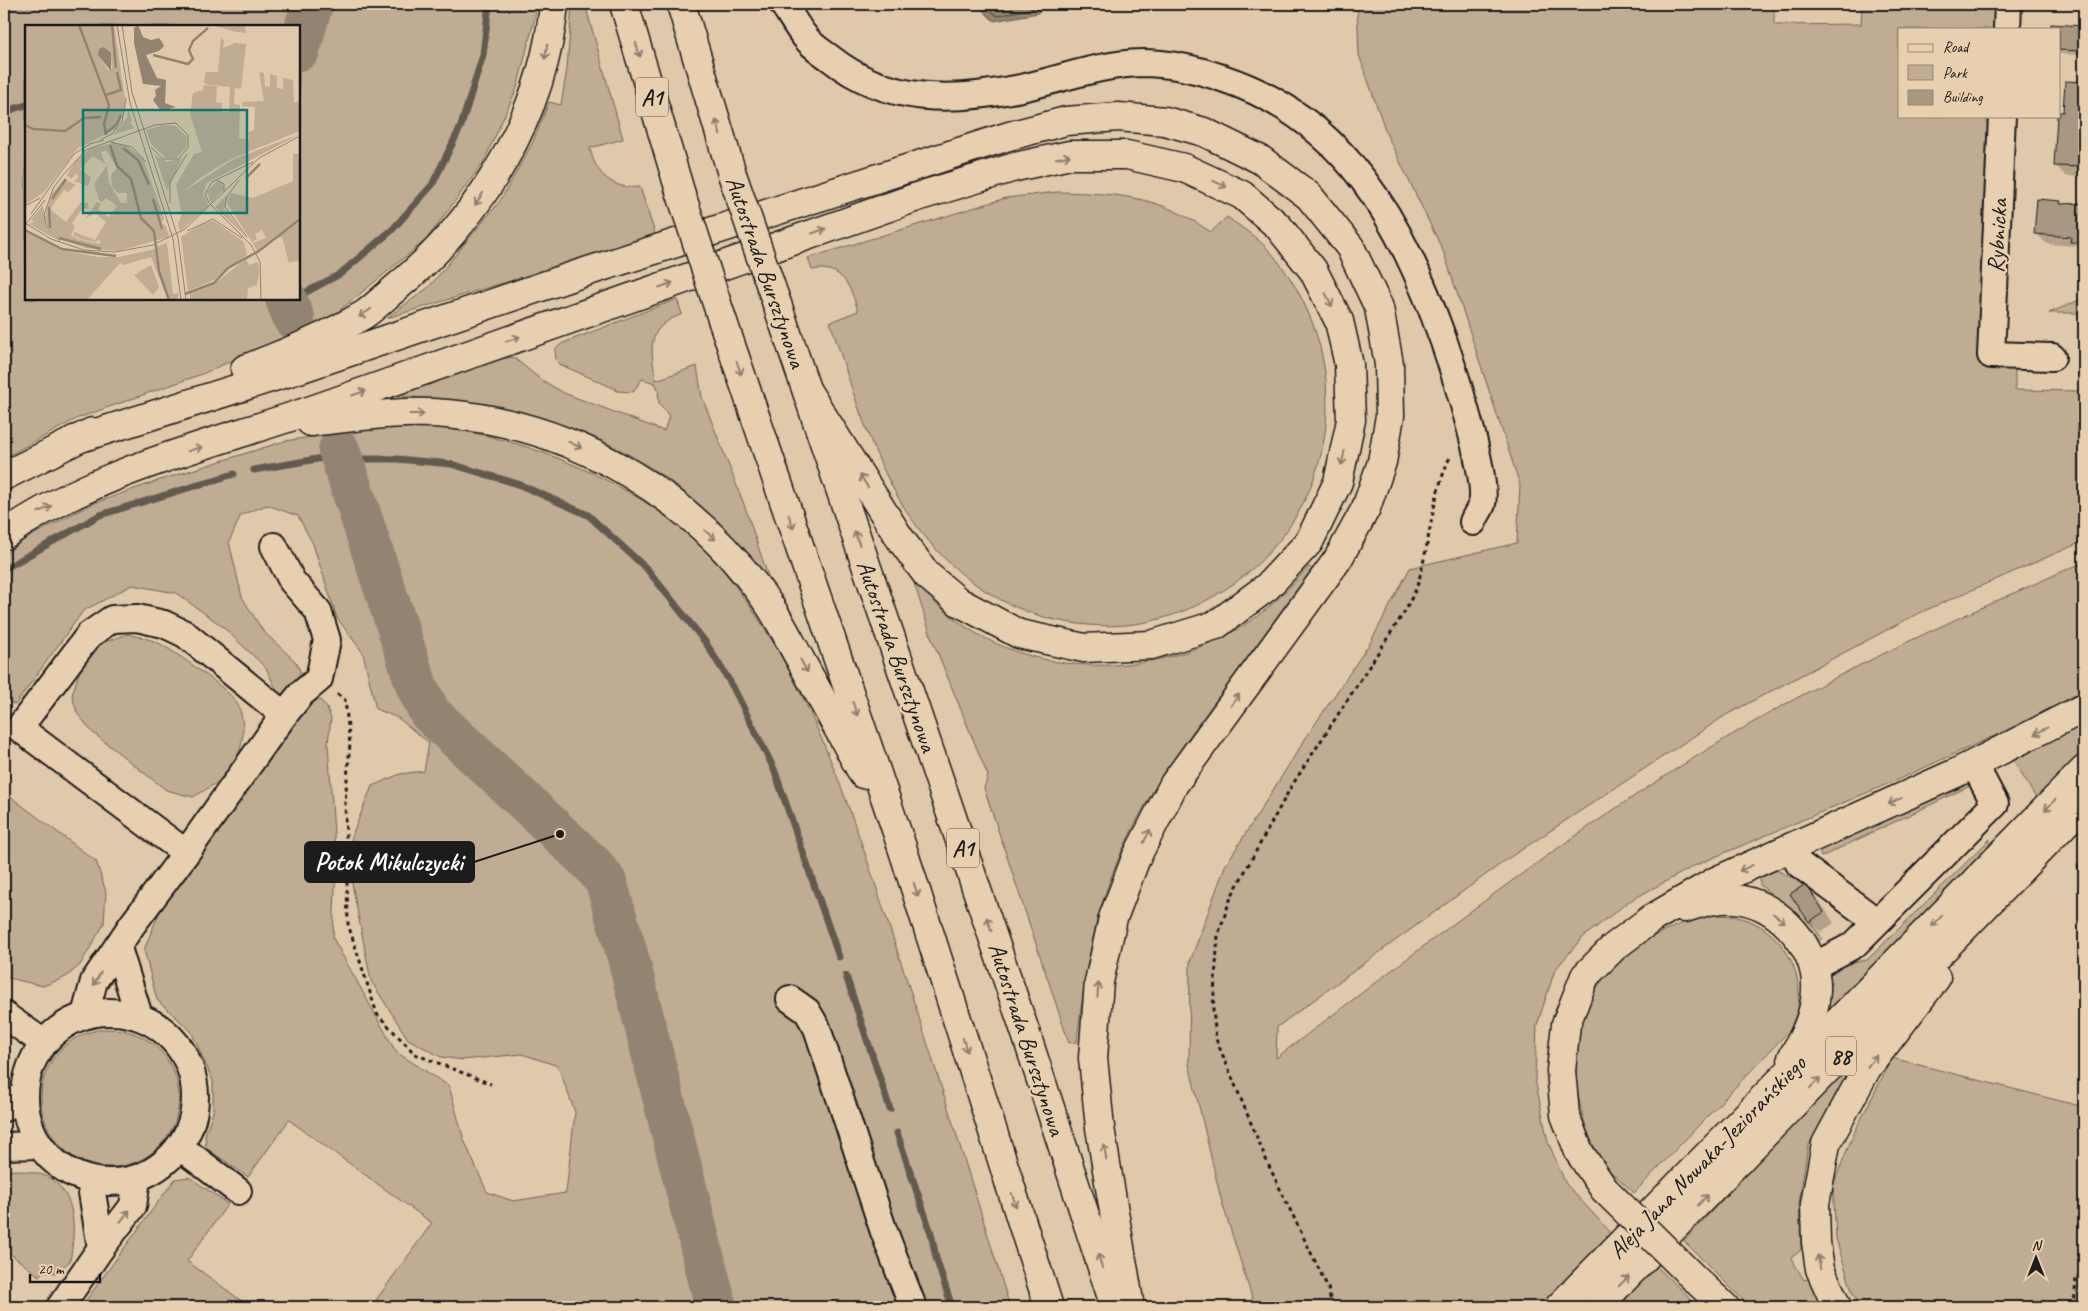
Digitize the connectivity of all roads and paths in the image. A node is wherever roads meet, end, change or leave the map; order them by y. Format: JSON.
{"nodes":[{"id":1,"x":554,"y":4,"type":"edge"},
{"id":2,"x":624,"y":4,"type":"edge"},
{"id":3,"x":681,"y":4,"type":"edge"},
{"id":4,"x":783,"y":4,"type":"edge"},
{"id":5,"x":2008,"y":4,"type":"edge"},
{"id":6,"x":2007,"y":28,"type":"edge"},
{"id":7,"x":2002,"y":118,"type":"edge"},
{"id":8,"x":2052,"y":358,"type":"dead end"},
{"id":9,"x":807,"y":391,"type":"junction"},
{"id":10,"x":264,"y":427,"type":"junction"},
{"id":11,"x":74,"y":440,"type":"junction"},
{"id":12,"x":1453,"y":452,"type":"dead end"},
{"id":13,"x":4,"y":476,"type":"edge"},
{"id":14,"x":1472,"y":522,"type":"dead end"},
{"id":15,"x":4,"y":535,"type":"edge"},
{"id":16,"x":274,"y":546,"type":"dead end"},
{"id":17,"x":319,"y":679,"type":"junction"},
{"id":18,"x":2084,"y":708,"type":"edge"},
{"id":19,"x":284,"y":715,"type":"junction"},
{"id":20,"x":1974,"y":764,"type":"junction"},
{"id":21,"x":2084,"y":770,"type":"edge"},
{"id":22,"x":2084,"y":804,"type":"edge"},
{"id":23,"x":901,"y":844,"type":"junction"},
{"id":24,"x":1792,"y":848,"type":"junction"},
{"id":25,"x":186,"y":853,"type":"junction"},
{"id":26,"x":2012,"y":877,"type":"junction"},
{"id":27,"x":1651,"y":919,"type":"junction"},
{"id":28,"x":1876,"y":921,"type":"junction"},
{"id":29,"x":118,"y":948,"type":"junction"},
{"id":30,"x":1814,"y":966,"type":"junction"},
{"id":31,"x":790,"y":999,"type":"dead end"},
{"id":32,"x":4,"y":1015,"type":"edge"},
{"id":33,"x":84,"y":1015,"type":"junction"},
{"id":34,"x":139,"y":1016,"type":"junction"},
{"id":35,"x":44,"y":1043,"type":"junction"},
{"id":36,"x":491,"y":1084,"type":"dead end"},
{"id":37,"x":1777,"y":1085,"type":"junction"},
{"id":38,"x":25,"y":1094,"type":"junction"},
{"id":39,"x":4,"y":1108,"type":"edge"},
{"id":40,"x":39,"y":1145,"type":"junction"},
{"id":41,"x":4,"y":1146,"type":"edge"},
{"id":42,"x":180,"y":1147,"type":"junction"},
{"id":43,"x":137,"y":1179,"type":"junction"},
{"id":44,"x":90,"y":1180,"type":"junction"},
{"id":45,"x":238,"y":1191,"type":"dead end"},
{"id":46,"x":100,"y":1248,"type":"junction"},
{"id":47,"x":2084,"y":1270,"type":"edge"},
{"id":48,"x":60,"y":1307,"type":"edge"},
{"id":49,"x":913,"y":1307,"type":"edge"},
{"id":50,"x":1049,"y":1307,"type":"edge"},
{"id":51,"x":1115,"y":1307,"type":"edge"},
{"id":52,"x":1130,"y":1307,"type":"edge"},
{"id":53,"x":1332,"y":1307,"type":"edge"},
{"id":54,"x":1559,"y":1307,"type":"edge"},
{"id":55,"x":1597,"y":1307,"type":"edge"},
{"id":56,"x":1726,"y":1307,"type":"edge"},
{"id":57,"x":1837,"y":1307,"type":"edge"},
{"id":58,"x":2074,"y":1307,"type":"edge"}],
"edges":[{"from":1,"to":11,"type":"main road","one_way":true},
{"from":2,"to":23,"type":"main road","number":"A1","one_way":true,"bridge":true},
{"from":9,"to":3,"type":"main road","name":"Autostrada Bursztynowa","number":"A1","one_way":true,"bridge":true},
{"from":4,"to":14,"type":"street"},
{"from":5,"to":6,"type":"street"},
{"from":7,"to":8,"type":"street","name":"Rybnicka"},
{"from":10,"to":9,"type":"main road","one_way":true},
{"from":51,"to":9,"type":"main road","name":"Autostrada Bursztynowa","number":"A1","one_way":true},
{"from":15,"to":10,"type":"main road","one_way":true},
{"from":10,"to":23,"type":"main road","one_way":true},
{"from":11,"to":13,"type":"main road"},
{"from":52,"to":11,"type":"main road","one_way":true},
{"from":12,"to":53,"type":"path"},
{"from":16,"to":17,"type":"street"},
{"from":17,"to":19,"type":"street"},
{"from":17,"to":36,"type":"path"},
{"from":18,"to":20,"type":"main road","one_way":true},
{"from":19,"to":25,"type":"street"},
{"from":19,"to":25,"type":"street"},
{"from":20,"to":24,"type":"main road","one_way":true},
{"from":20,"to":28,"type":"street"},
{"from":21,"to":37,"type":"main road","name":"Aleja Jana Nowaka-Jeziorańskiego","number":"88","one_way":true},
{"from":22,"to":26,"type":"main road","name":"Aleja Jana Nowaka-Jeziorańskiego","number":"88"},
{"from":23,"to":50,"type":"main road","number":"A1","one_way":true},
{"from":24,"to":27,"type":"main road","one_way":true},
{"from":24,"to":28,"type":"street"},
{"from":25,"to":29,"type":"street"},
{"from":55,"to":26,"type":"main road","name":"Aleja Jana Nowaka-Jeziorańskiego","number":"88","one_way":true},
{"from":57,"to":26,"type":"main road","one_way":true},
{"from":27,"to":30,"type":"main road","one_way":true},
{"from":27,"to":56,"type":"main road","bridge":true},
{"from":28,"to":30,"type":"street"},
{"from":29,"to":33,"type":"street","one_way":true},
{"from":29,"to":34,"type":"street"},
{"from":30,"to":37,"type":"main road"},
{"from":31,"to":49,"type":"street"},
{"from":32,"to":35,"type":"street"},
{"from":33,"to":34,"type":"street"},
{"from":33,"to":35,"type":"street"},
{"from":34,"to":42,"type":"street"},
{"from":35,"to":38,"type":"street"},
{"from":37,"to":54,"type":"main road","name":"Aleja Jana Nowaka-Jeziorańskiego","number":"88"},
{"from":38,"to":39,"type":"street"},
{"from":38,"to":40,"type":"street"},
{"from":40,"to":41,"type":"street"},
{"from":40,"to":44,"type":"street"},
{"from":42,"to":43,"type":"street"},
{"from":42,"to":45,"type":"street"},
{"from":43,"to":44,"type":"street"},
{"from":46,"to":43,"type":"street","one_way":true},
{"from":44,"to":46,"type":"street"},
{"from":46,"to":48,"type":"street"},
{"from":47,"to":58,"type":"path"}]}
